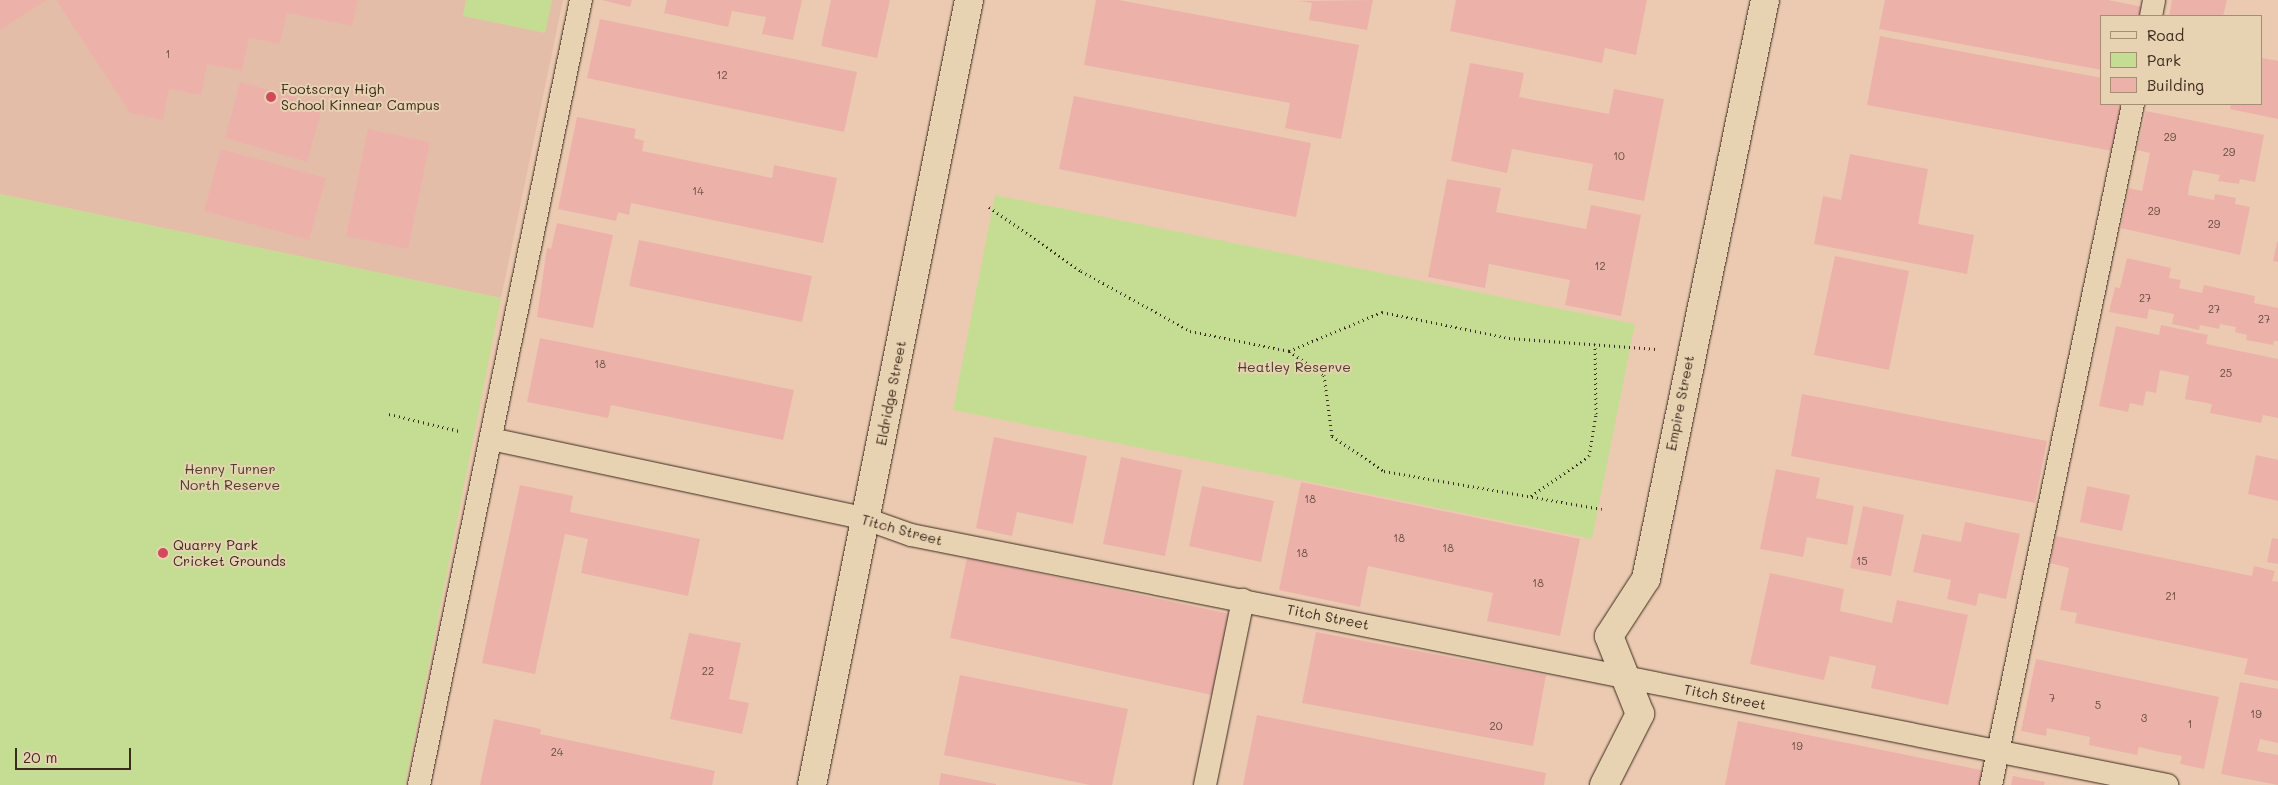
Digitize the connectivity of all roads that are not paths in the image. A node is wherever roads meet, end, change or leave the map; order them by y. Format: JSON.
{"nodes":[{"id":1,"x":581,"y":0,"type":"edge"},
{"id":2,"x":969,"y":0,"type":"edge"},
{"id":3,"x":1764,"y":0,"type":"edge"},
{"id":4,"x":2154,"y":0,"type":"edge"},
{"id":5,"x":2151,"y":15,"type":"edge"},
{"id":6,"x":2133,"y":105,"type":"edge"},
{"id":7,"x":491,"y":439,"type":"junction"},
{"id":8,"x":866,"y":519,"type":"junction"},
{"id":9,"x":1243,"y":600,"type":"junction"},
{"id":10,"x":1623,"y":677,"type":"junction"},
{"id":11,"x":1998,"y":751,"type":"junction"},
{"id":12,"x":419,"y":785,"type":"edge"},
{"id":13,"x":812,"y":785,"type":"edge"},
{"id":14,"x":1205,"y":785,"type":"edge"},
{"id":15,"x":1604,"y":785,"type":"edge"},
{"id":16,"x":1991,"y":785,"type":"edge"},
{"id":17,"x":2167,"y":785,"type":"edge"}],
"edges":[{"from":1,"to":7,"type":"lane"},
{"from":2,"to":8,"type":"street","name":"Eldridge Street"},
{"from":3,"to":10,"type":"street","name":"Empire Street"},
{"from":4,"to":5,"type":"lane"},
{"from":6,"to":11,"type":"lane"},
{"from":7,"to":8,"type":"lane","name":"Titch Street"},
{"from":7,"to":12,"type":"lane"},
{"from":8,"to":9,"type":"lane","name":"Titch Street"},
{"from":8,"to":13,"type":"street","name":"Eldridge Street"},
{"from":9,"to":10,"type":"lane","name":"Titch Street"},
{"from":9,"to":14,"type":"lane"},
{"from":10,"to":11,"type":"lane","name":"Titch Street"},
{"from":10,"to":15,"type":"street","name":"Empire Street"},
{"from":11,"to":16,"type":"lane"},
{"from":11,"to":17,"type":"lane","name":"Titch Street"}]}
